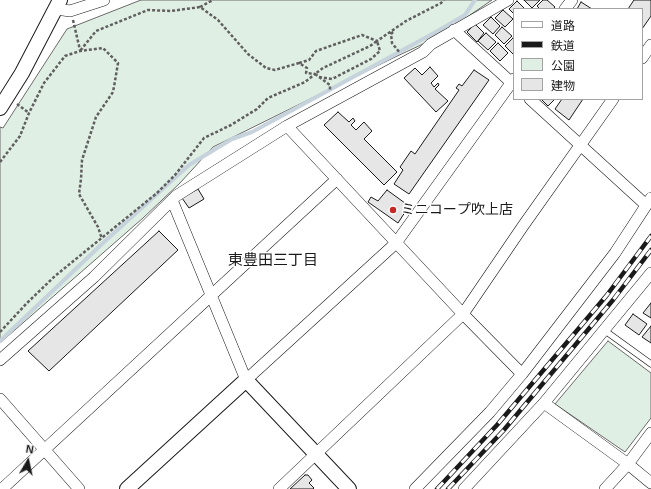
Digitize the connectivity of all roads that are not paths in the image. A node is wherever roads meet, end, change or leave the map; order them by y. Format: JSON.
{"nodes":[{"id":1,"x":104,"y":0,"type":"edge"},
{"id":2,"x":508,"y":0,"type":"edge"},
{"id":3,"x":572,"y":0,"type":"edge"},
{"id":4,"x":58,"y":5,"type":"edge"},
{"id":5,"x":566,"y":8,"type":"edge"},
{"id":6,"x":454,"y":30,"type":"junction"},
{"id":7,"x":651,"y":45,"type":"edge"},
{"id":8,"x":643,"y":57,"type":"edge"},
{"id":9,"x":513,"y":82,"type":"edge"},
{"id":10,"x":531,"y":100,"type":"edge"},
{"id":11,"x":612,"y":100,"type":"edge"},
{"id":12,"x":0,"y":108,"type":"edge"},
{"id":13,"x":287,"y":126,"type":"junction"},
{"id":14,"x":581,"y":145,"type":"junction"},
{"id":15,"x":337,"y":179,"type":"junction"},
{"id":16,"x":172,"y":200,"type":"junction"},
{"id":17,"x":649,"y":202,"type":"edge"},
{"id":18,"x":396,"y":243,"type":"junction"},
{"id":19,"x":651,"y":273,"type":"edge"},
{"id":20,"x":211,"y":296,"type":"junction"},
{"id":21,"x":463,"y":314,"type":"junction"},
{"id":22,"x":604,"y":330,"type":"junction"},
{"id":23,"x":0,"y":360,"type":"edge"},
{"id":24,"x":651,"y":364,"type":"edge"},
{"id":25,"x":522,"y":374,"type":"junction"},
{"id":26,"x":246,"y":380,"type":"junction"},
{"id":27,"x":0,"y":399,"type":"edge"},
{"id":28,"x":544,"y":403,"type":"junction"},
{"id":29,"x":651,"y":434,"type":"edge"},
{"id":30,"x":45,"y":450,"type":"junction"},
{"id":31,"x":315,"y":455,"type":"junction"},
{"id":32,"x":628,"y":464,"type":"junction"},
{"id":33,"x":651,"y":483,"type":"edge"},
{"id":34,"x":2,"y":489,"type":"edge"},
{"id":35,"x":79,"y":489,"type":"edge"},
{"id":36,"x":127,"y":489,"type":"edge"},
{"id":37,"x":279,"y":489,"type":"edge"},
{"id":38,"x":349,"y":489,"type":"edge"},
{"id":39,"x":415,"y":489,"type":"edge"},
{"id":40,"x":464,"y":489,"type":"edge"},
{"id":41,"x":605,"y":489,"type":"edge"}],
"edges":[{"from":1,"to":4,"type":"street"},
{"from":2,"to":6,"type":"street"},
{"from":3,"to":5,"type":"street"},
{"from":4,"to":12,"type":"street"},
{"from":6,"to":9,"type":"street"},
{"from":6,"to":13,"type":"street"},
{"from":7,"to":8,"type":"street"},
{"from":9,"to":18,"type":"street"},
{"from":10,"to":14,"type":"street"},
{"from":11,"to":14,"type":"street"},
{"from":13,"to":15,"type":"street"},
{"from":13,"to":16,"type":"street"},
{"from":14,"to":17,"type":"street"},
{"from":14,"to":21,"type":"street"},
{"from":15,"to":18,"type":"street"},
{"from":15,"to":20,"type":"street"},
{"from":16,"to":20,"type":"street"},
{"from":16,"to":23,"type":"street"},
{"from":17,"to":25,"type":"street"},
{"from":18,"to":21,"type":"street"},
{"from":18,"to":26,"type":"street"},
{"from":19,"to":22,"type":"street"},
{"from":20,"to":26,"type":"street"},
{"from":20,"to":30,"type":"street"},
{"from":21,"to":25,"type":"street"},
{"from":21,"to":31,"type":"street"},
{"from":22,"to":24,"type":"lane"},
{"from":22,"to":28,"type":"street"},
{"from":25,"to":39,"type":"street"},
{"from":26,"to":31,"type":"street"},
{"from":26,"to":36,"type":"street"},
{"from":27,"to":30,"type":"street"},
{"from":28,"to":32,"type":"street"},
{"from":28,"to":40,"type":"street"},
{"from":29,"to":32,"type":"street"},
{"from":30,"to":34,"type":"street"},
{"from":30,"to":35,"type":"street"},
{"from":31,"to":37,"type":"street"},
{"from":31,"to":38,"type":"street"},
{"from":32,"to":33,"type":"street"},
{"from":32,"to":41,"type":"street"}]}
